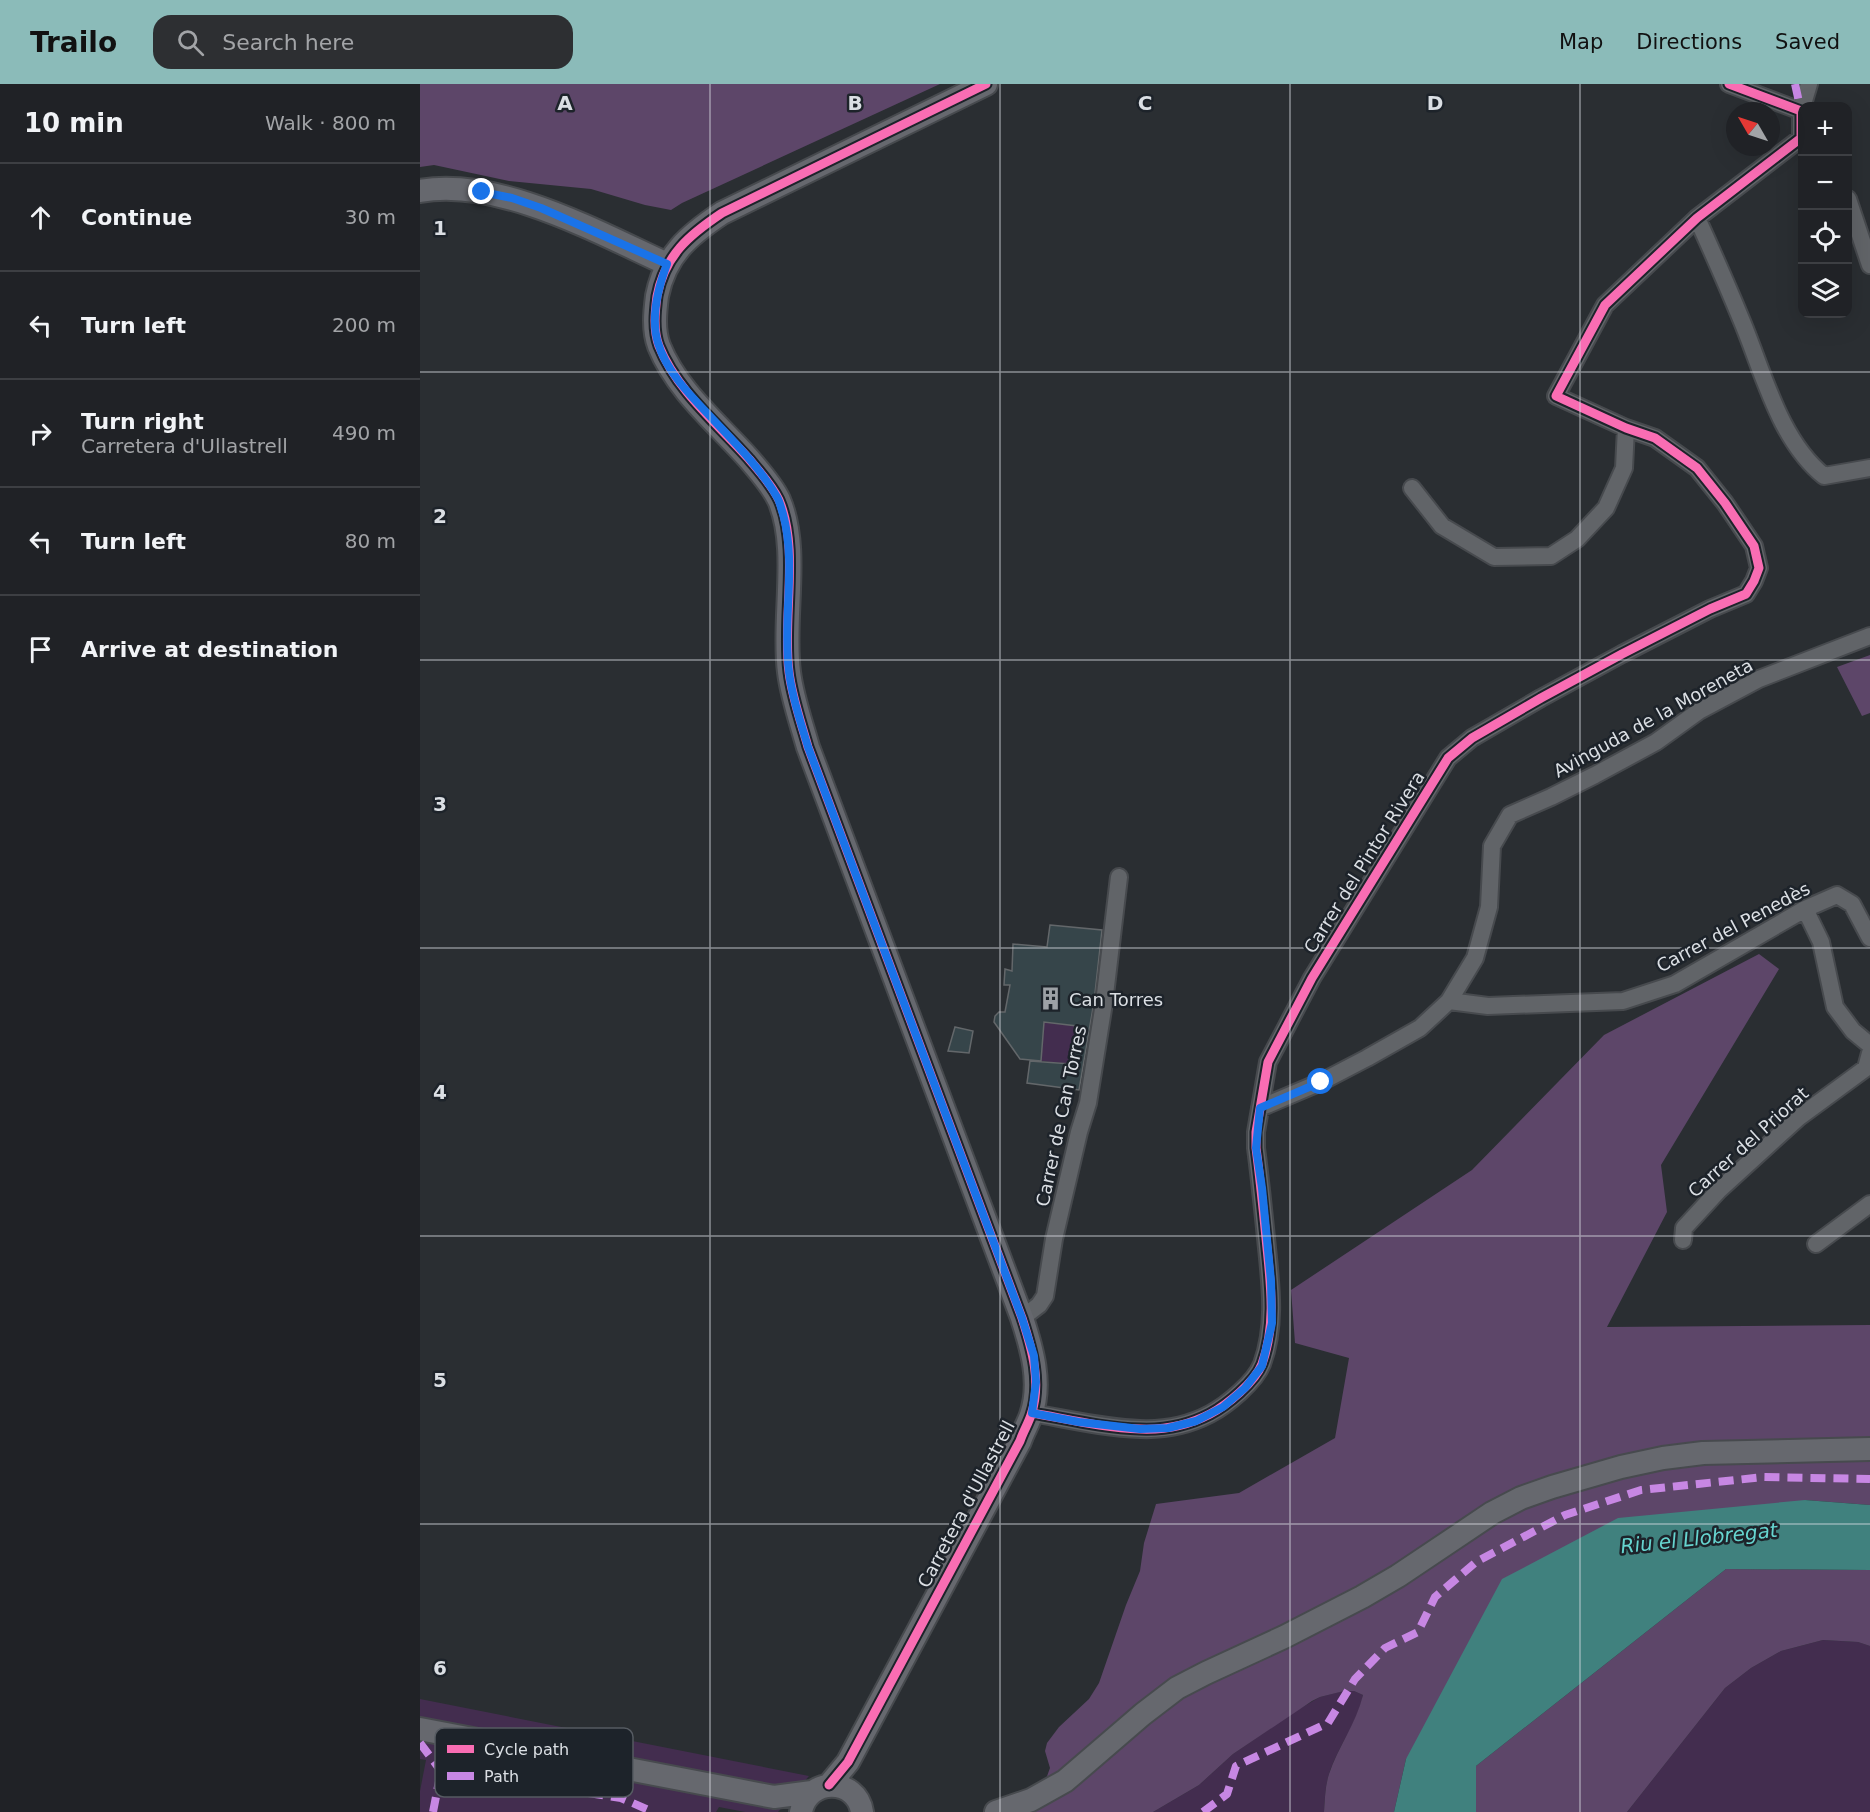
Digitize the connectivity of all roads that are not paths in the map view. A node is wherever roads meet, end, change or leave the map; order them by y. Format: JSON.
{"nodes":[{"id":1,"x":986,"y":84,"type":"edge"},
{"id":2,"x":1729,"y":84,"type":"edge"},
{"id":3,"x":1809,"y":84,"type":"edge"},
{"id":4,"x":1804,"y":102,"type":"edge"},
{"id":5,"x":1798,"y":110,"type":"edge"},
{"id":6,"x":1798,"y":140,"type":"edge"},
{"id":7,"x":420,"y":191,"type":"edge"},
{"id":8,"x":1852,"y":210,"type":"edge"},
{"id":9,"x":1697,"y":218,"type":"junction"},
{"id":10,"x":667,"y":264,"type":"junction"},
{"id":11,"x":1870,"y":265,"type":"edge"},
{"id":12,"x":1626,"y":428,"type":"junction"},
{"id":13,"x":1870,"y":468,"type":"edge"},
{"id":14,"x":1412,"y":488,"type":"dead end"},
{"id":15,"x":1870,"y":636,"type":"edge"},
{"id":16,"x":1119,"y":877,"type":"dead end"},
{"id":17,"x":1805,"y":909,"type":"junction"},
{"id":18,"x":1870,"y":938,"type":"edge"},
{"id":19,"x":1449,"y":1001,"type":"junction"},
{"id":20,"x":1870,"y":1045,"type":"edge"},
{"id":21,"x":1870,"y":1053,"type":"edge"},
{"id":22,"x":1260,"y":1108,"type":"junction"},
{"id":23,"x":1870,"y":1204,"type":"edge"},
{"id":24,"x":1683,"y":1240,"type":"dead end"},
{"id":25,"x":1816,"y":1244,"type":"dead end"},
{"id":26,"x":1022,"y":1318,"type":"junction"},
{"id":27,"x":1032,"y":1413,"type":"junction"},
{"id":28,"x":1870,"y":1449,"type":"edge"},
{"id":29,"x":420,"y":1729,"type":"edge"},
{"id":30,"x":435,"y":1732,"type":"edge"},
{"id":31,"x":633,"y":1770,"type":"edge"},
{"id":32,"x":841,"y":1795,"type":"edge"},
{"id":33,"x":774,"y":1797,"type":"junction"},
{"id":34,"x":795,"y":1812,"type":"edge"},
{"id":35,"x":801,"y":1812,"type":"edge"},
{"id":36,"x":879,"y":1812,"type":"edge"},
{"id":37,"x":996,"y":1812,"type":"edge"}],
"edges":[{"from":1,"to":10,"type":"street","name":"Carretera d'Ullastrell"},
{"from":2,"to":5,"type":"street"},
{"from":3,"to":4,"type":"street"},
{"from":6,"to":9,"type":"street"},
{"from":7,"to":10,"type":"street"},
{"from":8,"to":11,"type":"street"},
{"from":9,"to":12,"type":"street","name":"Carrer del Pintor Rivera"},
{"from":9,"to":13,"type":"street"},
{"from":10,"to":26,"type":"street","name":"Carretera d'Ullastrell"},
{"from":12,"to":14,"type":"street"},
{"from":12,"to":22,"type":"street","name":"Carrer del Pintor Rivera"},
{"from":15,"to":19,"type":"street","name":"Avinguda de la Moreneta"},
{"from":16,"to":26,"type":"street","name":"Carrer de Can Torres"},
{"from":17,"to":18,"type":"street","name":"Carrer del Penedès"},
{"from":17,"to":19,"type":"street","name":"Carrer del Penedès"},
{"from":17,"to":20,"type":"street"},
{"from":19,"to":22,"type":"street","name":"Avinguda de la Moreneta"},
{"from":21,"to":24,"type":"street","name":"Carrer del Priorat"},
{"from":22,"to":27,"type":"street","name":"Carrer del Pintor Rivera"},
{"from":23,"to":25,"type":"street"},
{"from":26,"to":27,"type":"street","name":"Carretera d'Ullastrell"},
{"from":27,"to":32,"type":"street","name":"Carretera d'Ullastrell"},
{"from":28,"to":37,"type":"street"},
{"from":29,"to":30,"type":"street"},
{"from":31,"to":33,"type":"street"},
{"from":32,"to":33,"type":"street"},
{"from":32,"to":35,"type":"street","name":"Carretera d'Ullastrell"},
{"from":32,"to":36,"type":"street"},
{"from":33,"to":34,"type":"street"}]}
